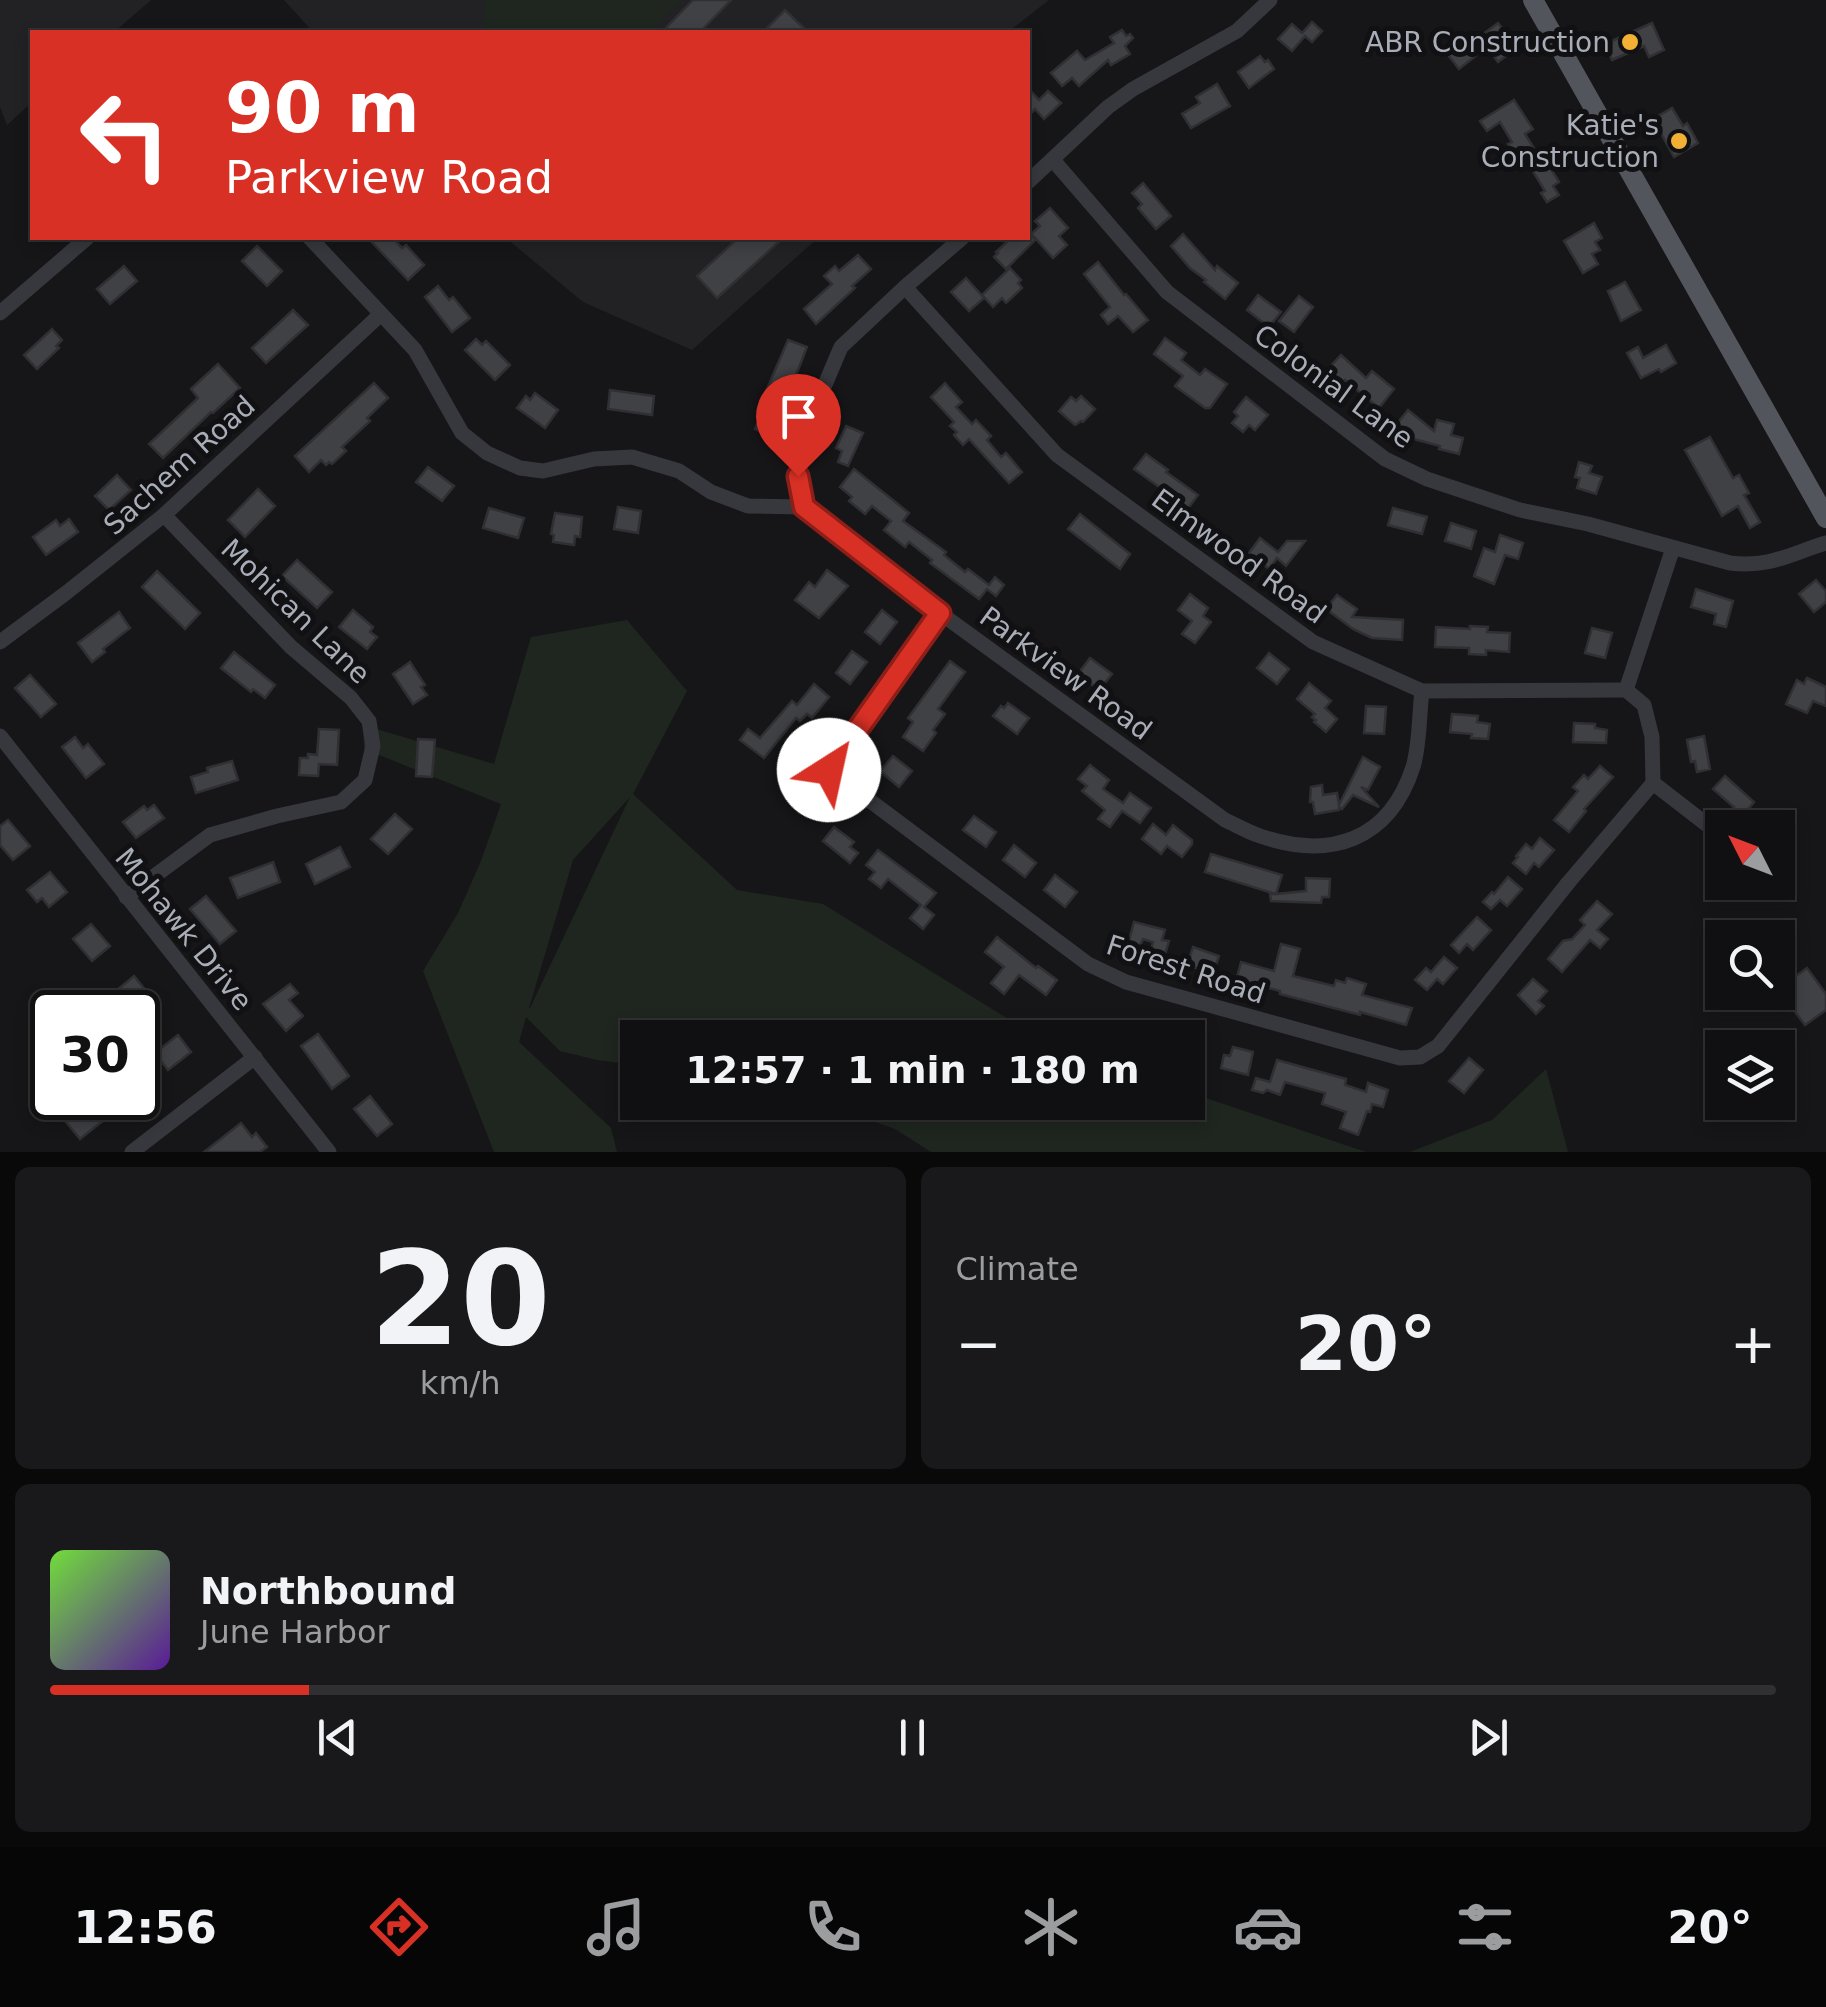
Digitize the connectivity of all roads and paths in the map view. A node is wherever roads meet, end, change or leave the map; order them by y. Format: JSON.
{"nodes":[{"id":1,"x":1270,"y":0,"type":"edge"},
{"id":2,"x":1533,"y":0,"type":"edge"},
{"id":3,"x":1053,"y":160,"type":"junction"},
{"id":4,"x":1030,"y":180,"type":"edge"},
{"id":5,"x":85,"y":240,"type":"edge"},
{"id":6,"x":312,"y":240,"type":"edge"},
{"id":7,"x":960,"y":240,"type":"edge"},
{"id":8,"x":904,"y":287,"type":"junction"},
{"id":9,"x":0,"y":313,"type":"edge"},
{"id":10,"x":381,"y":314,"type":"junction"},
{"id":11,"x":804,"y":507,"type":"junction"},
{"id":12,"x":164,"y":515,"type":"junction"},
{"id":13,"x":1826,"y":518,"type":"edge"},
{"id":14,"x":1826,"y":543,"type":"edge"},
{"id":15,"x":1673,"y":548,"type":"junction"},
{"id":16,"x":940,"y":613,"type":"junction"},
{"id":17,"x":0,"y":642,"type":"edge"},
{"id":18,"x":1626,"y":690,"type":"junction"},
{"id":19,"x":1422,"y":691,"type":"junction"},
{"id":20,"x":0,"y":736,"type":"edge"},
{"id":21,"x":1653,"y":783,"type":"junction"},
{"id":22,"x":1705,"y":823,"type":"edge"},
{"id":23,"x":126,"y":897,"type":"junction"},
{"id":24,"x":255,"y":1057,"type":"junction"},
{"id":25,"x":132,"y":1152,"type":"edge"},
{"id":26,"x":330,"y":1152,"type":"edge"}],
"edges":[{"from":1,"to":3,"type":"street"},
{"from":2,"to":13,"type":"main road"},
{"from":3,"to":4,"type":"street"},
{"from":3,"to":15,"type":"street","name":"Colonial Lane"},
{"from":5,"to":9,"type":"street"},
{"from":6,"to":10,"type":"street"},
{"from":7,"to":8,"type":"street"},
{"from":8,"to":11,"type":"street"},
{"from":8,"to":19,"type":"street","name":"Elmwood Road"},
{"from":10,"to":11,"type":"street"},
{"from":10,"to":12,"type":"street","name":"Sachem Road"},
{"from":11,"to":16,"type":"street","name":"Parkview Road"},
{"from":12,"to":17,"type":"street","name":"Sachem Road"},
{"from":12,"to":23,"type":"street","name":"Mohican Lane"},
{"from":14,"to":15,"type":"street","name":"Colonial Lane"},
{"from":15,"to":18,"type":"street"},
{"from":16,"to":19,"type":"street","name":"Parkview Road"},
{"from":16,"to":21,"type":"street","name":"Forest Road"},
{"from":18,"to":19,"type":"street","name":"Elmwood Road"},
{"from":18,"to":21,"type":"street"},
{"from":20,"to":23,"type":"street","name":"Mohawk Drive"},
{"from":21,"to":22,"type":"street"},
{"from":23,"to":24,"type":"street","name":"Mohawk Drive"},
{"from":24,"to":25,"type":"street"},
{"from":24,"to":26,"type":"street","name":"Mohawk Drive"}]}
